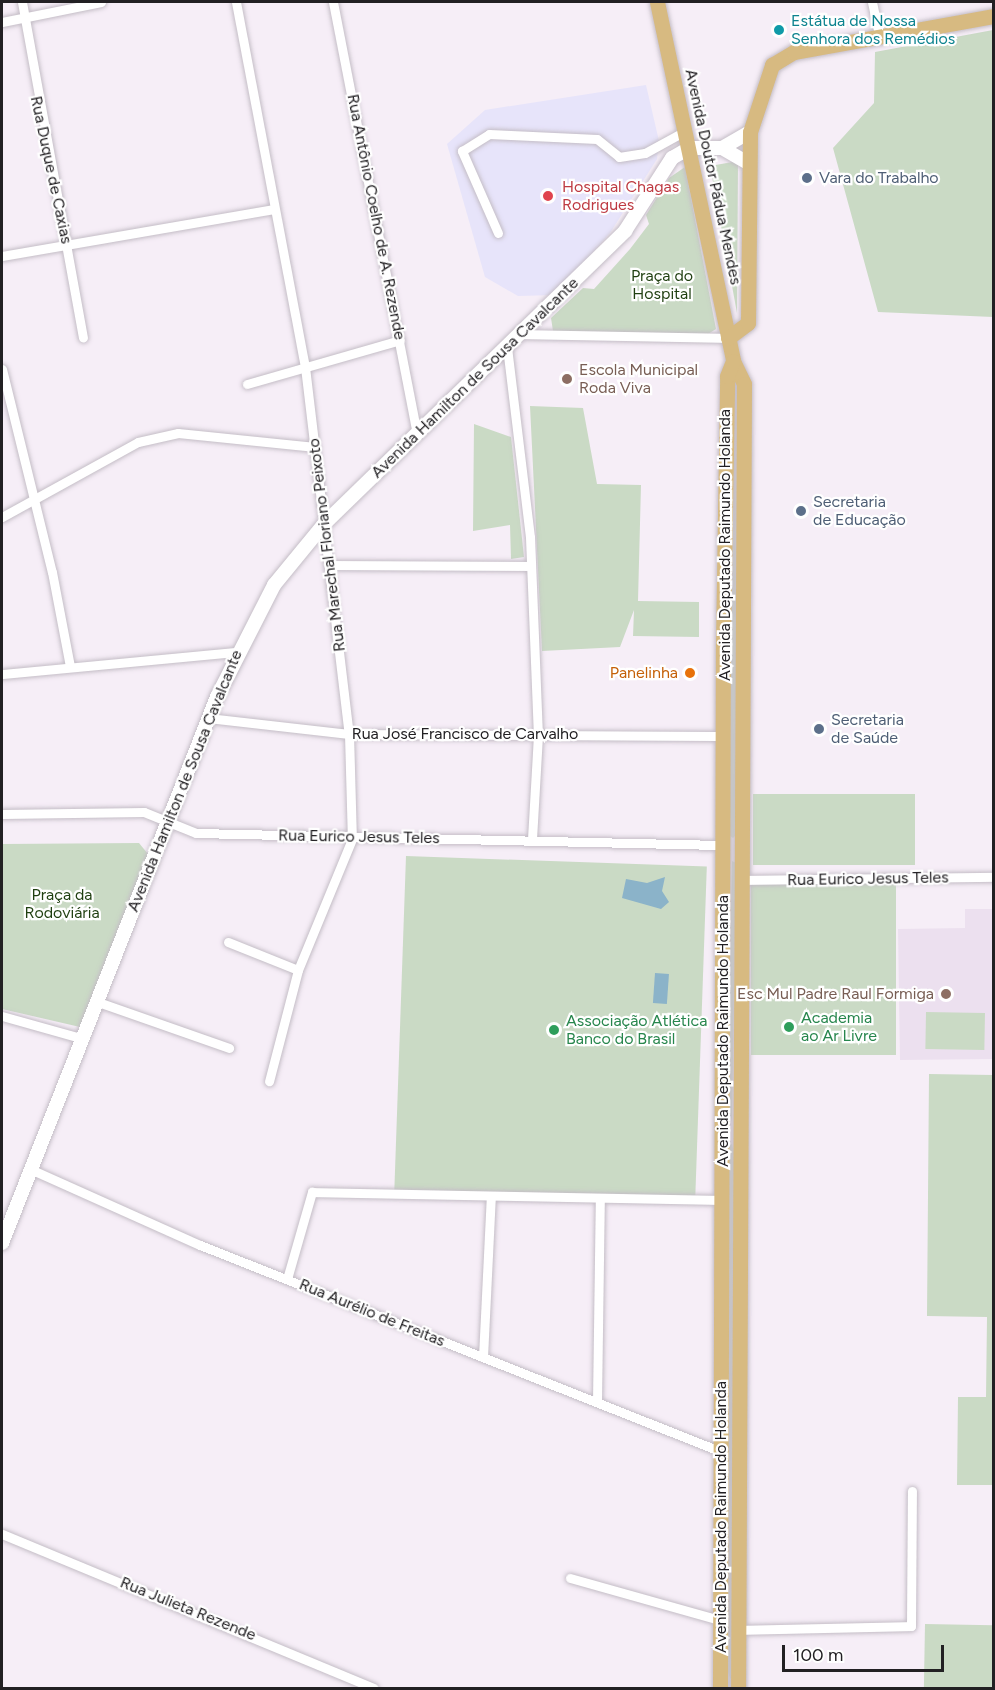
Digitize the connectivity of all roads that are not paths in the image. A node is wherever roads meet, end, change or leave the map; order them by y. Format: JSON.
{"nodes":[{"id":1,"x":22,"y":2,"type":"edge"},
{"id":2,"x":101,"y":2,"type":"edge"},
{"id":3,"x":236,"y":2,"type":"edge"},
{"id":4,"x":333,"y":2,"type":"edge"},
{"id":5,"x":657,"y":2,"type":"edge"},
{"id":6,"x":872,"y":2,"type":"edge"},
{"id":7,"x":993,"y":16,"type":"edge"},
{"id":8,"x":25,"y":17,"type":"junction"},
{"id":9,"x":2,"y":22,"type":"edge"},
{"id":10,"x":879,"y":35,"type":"junction"},
{"id":11,"x":685,"y":131,"type":"junction"},
{"id":12,"x":750,"y":132,"type":"junction"},
{"id":13,"x":689,"y":148,"type":"junction"},
{"id":14,"x":722,"y":148,"type":"junction"},
{"id":15,"x":748,"y":163,"type":"junction"},
{"id":16,"x":274,"y":209,"type":"junction"},
{"id":17,"x":498,"y":233,"type":"dead end"},
{"id":18,"x":67,"y":244,"type":"junction"},
{"id":19,"x":2,"y":256,"type":"edge"},
{"id":20,"x":521,"y":334,"type":"junction"},
{"id":21,"x":83,"y":338,"type":"dead end"},
{"id":22,"x":728,"y":338,"type":"junction"},
{"id":23,"x":400,"y":340,"type":"junction"},
{"id":24,"x":507,"y":346,"type":"junction"},
{"id":25,"x":305,"y":367,"type":"junction"},
{"id":26,"x":2,"y":369,"type":"edge"},
{"id":27,"x":734,"y":370,"type":"junction"},
{"id":28,"x":247,"y":384,"type":"dead end"},
{"id":29,"x":417,"y":433,"type":"junction"},
{"id":30,"x":315,"y":447,"type":"junction"},
{"id":31,"x":33,"y":501,"type":"junction"},
{"id":32,"x":2,"y":517,"type":"edge"},
{"id":33,"x":325,"y":523,"type":"junction"},
{"id":34,"x":331,"y":565,"type":"junction"},
{"id":35,"x":530,"y":566,"type":"junction"},
{"id":36,"x":236,"y":652,"type":"junction"},
{"id":37,"x":70,"y":666,"type":"junction"},
{"id":38,"x":2,"y":674,"type":"edge"},
{"id":39,"x":208,"y":718,"type":"junction"},
{"id":40,"x":349,"y":734,"type":"junction"},
{"id":41,"x":537,"y":735,"type":"junction"},
{"id":42,"x":722,"y":736,"type":"junction"},
{"id":43,"x":2,"y":814,"type":"edge"},
{"id":44,"x":169,"y":820,"type":"junction"},
{"id":45,"x":352,"y":839,"type":"junction"},
{"id":46,"x":532,"y":839,"type":"junction"},
{"id":47,"x":722,"y":845,"type":"junction"},
{"id":48,"x":993,"y":877,"type":"edge"},
{"id":49,"x":742,"y":880,"type":"junction"},
{"id":50,"x":228,"y":942,"type":"dead end"},
{"id":51,"x":298,"y":970,"type":"junction"},
{"id":52,"x":98,"y":1002,"type":"junction"},
{"id":53,"x":2,"y":1016,"type":"edge"},
{"id":54,"x":81,"y":1038,"type":"junction"},
{"id":55,"x":229,"y":1048,"type":"dead end"},
{"id":56,"x":269,"y":1081,"type":"dead end"},
{"id":57,"x":718,"y":1128,"type":"junction"},
{"id":58,"x":740,"y":1131,"type":"junction"},
{"id":59,"x":30,"y":1169,"type":"junction"},
{"id":60,"x":491,"y":1196,"type":"junction"},
{"id":61,"x":600,"y":1198,"type":"junction"},
{"id":62,"x":718,"y":1200,"type":"junction"},
{"id":63,"x":2,"y":1243,"type":"edge"},
{"id":64,"x":287,"y":1279,"type":"junction"},
{"id":65,"x":483,"y":1357,"type":"junction"},
{"id":66,"x":597,"y":1402,"type":"junction"},
{"id":67,"x":717,"y":1450,"type":"junction"},
{"id":68,"x":912,"y":1491,"type":"dead end"},
{"id":69,"x":2,"y":1534,"type":"edge"},
{"id":70,"x":570,"y":1578,"type":"dead end"},
{"id":71,"x":719,"y":1620,"type":"junction"},
{"id":72,"x":738,"y":1630,"type":"junction"},
{"id":73,"x":373,"y":1689,"type":"edge"},
{"id":74,"x":720,"y":1689,"type":"edge"},
{"id":75,"x":738,"y":1689,"type":"edge"}],
"edges":[{"from":1,"to":8,"type":"street","name":"Rua Duque de Caxias"},
{"from":2,"to":8,"type":"street"},
{"from":3,"to":16,"type":"street","name":"Rua Marechal Floriano Peixoto"},
{"from":4,"to":23,"type":"street","name":"Rua Antônio Coelho de A. Rezende"},
{"from":5,"to":11,"type":"main road","name":"Avenida Doutor Pádua Mendes"},
{"from":6,"to":10,"type":"street"},
{"from":7,"to":10,"type":"main road"},
{"from":8,"to":9,"type":"street"},
{"from":8,"to":18,"type":"street","name":"Rua Duque de Caxias"},
{"from":10,"to":12,"type":"main road"},
{"from":11,"to":13,"type":"main road","name":"Avenida Doutor Pádua Mendes"},
{"from":11,"to":17,"type":"street"},
{"from":12,"to":14,"type":"main road"},
{"from":12,"to":15,"type":"main road"},
{"from":13,"to":14,"type":"main road"},
{"from":13,"to":20,"type":"main road","name":"Avenida Hamilton de Sousa Cavalcante"},
{"from":13,"to":22,"type":"main road","name":"Avenida Doutor Pádua Mendes"},
{"from":14,"to":15,"type":"main road"},
{"from":15,"to":22,"type":"main road"},
{"from":16,"to":18,"type":"street"},
{"from":16,"to":25,"type":"street","name":"Rua Marechal Floriano Peixoto"},
{"from":18,"to":19,"type":"street"},
{"from":18,"to":21,"type":"street","name":"Rua Duque de Caxias"},
{"from":20,"to":22,"type":"street"},
{"from":20,"to":24,"type":"main road","name":"Avenida Hamilton de Sousa Cavalcante"},
{"from":22,"to":27,"type":"main road","name":"Avenida Doutor Pádua Mendes"},
{"from":23,"to":25,"type":"street"},
{"from":23,"to":29,"type":"street","name":"Rua Antônio Coelho de A. Rezende"},
{"from":24,"to":29,"type":"main road","name":"Avenida Hamilton de Sousa Cavalcante"},
{"from":24,"to":35,"type":"street"},
{"from":25,"to":28,"type":"street"},
{"from":25,"to":30,"type":"street","name":"Rua Marechal Floriano Peixoto"},
{"from":26,"to":31,"type":"street"},
{"from":27,"to":42,"type":"main road","name":"Avenida Deputado Raimundo Holanda"},
{"from":27,"to":49,"type":"main road","name":"Avenida Deputado Raimundo Holanda"},
{"from":29,"to":33,"type":"main road","name":"Avenida Hamilton de Sousa Cavalcante"},
{"from":30,"to":31,"type":"street"},
{"from":30,"to":33,"type":"street","name":"Rua Marechal Floriano Peixoto"},
{"from":31,"to":32,"type":"street"},
{"from":31,"to":37,"type":"street"},
{"from":33,"to":34,"type":"street","name":"Rua Marechal Floriano Peixoto"},
{"from":33,"to":36,"type":"main road","name":"Avenida Hamilton de Sousa Cavalcante"},
{"from":34,"to":35,"type":"street"},
{"from":34,"to":40,"type":"street","name":"Rua Marechal Floriano Peixoto"},
{"from":35,"to":41,"type":"street"},
{"from":36,"to":37,"type":"street"},
{"from":36,"to":39,"type":"main road","name":"Avenida Hamilton de Sousa Cavalcante"},
{"from":37,"to":38,"type":"street"},
{"from":39,"to":40,"type":"street","name":"Rua José Francisco de Carvalho"},
{"from":39,"to":44,"type":"main road","name":"Avenida Hamilton de Sousa Cavalcante"},
{"from":40,"to":41,"type":"street","name":"Rua José Francisco de Carvalho"},
{"from":40,"to":45,"type":"street","name":"Rua Marechal Floriano Peixoto"},
{"from":41,"to":42,"type":"street","name":"Rua José Francisco de Carvalho"},
{"from":41,"to":46,"type":"street"},
{"from":42,"to":47,"type":"main road","name":"Avenida Deputado Raimundo Holanda"},
{"from":43,"to":44,"type":"street","name":"Rua Eurico Jesus Teles"},
{"from":44,"to":45,"type":"street","name":"Rua Eurico Jesus Teles"},
{"from":44,"to":52,"type":"main road","name":"Avenida Hamilton de Sousa Cavalcante"},
{"from":45,"to":46,"type":"street","name":"Rua Eurico Jesus Teles"},
{"from":45,"to":51,"type":"street","name":"Rua Marechal Floriano Peixoto"},
{"from":46,"to":47,"type":"street","name":"Rua Eurico Jesus Teles"},
{"from":47,"to":57,"type":"main road","name":"Avenida Deputado Raimundo Holanda"},
{"from":48,"to":49,"type":"street","name":"Rua Eurico Jesus Teles"},
{"from":49,"to":58,"type":"main road","name":"Avenida Deputado Raimundo Holanda"},
{"from":50,"to":51,"type":"street"},
{"from":51,"to":56,"type":"street","name":"Rua Marechal Floriano Peixoto"},
{"from":52,"to":54,"type":"main road","name":"Avenida Hamilton de Sousa Cavalcante"},
{"from":52,"to":55,"type":"street"},
{"from":53,"to":54,"type":"street"},
{"from":54,"to":59,"type":"main road","name":"Avenida Hamilton de Sousa Cavalcante"},
{"from":57,"to":58,"type":"main road"},
{"from":57,"to":62,"type":"main road","name":"Avenida Deputado Raimundo Holanda"},
{"from":58,"to":72,"type":"main road","name":"Avenida Deputado Raimundo Holanda"},
{"from":59,"to":63,"type":"main road","name":"Avenida Hamilton de Sousa Cavalcante"},
{"from":59,"to":64,"type":"street","name":"Rua Aurélio de Freitas"},
{"from":60,"to":61,"type":"street"},
{"from":60,"to":64,"type":"street"},
{"from":60,"to":65,"type":"street"},
{"from":61,"to":62,"type":"street"},
{"from":61,"to":66,"type":"street"},
{"from":62,"to":67,"type":"main road","name":"Avenida Deputado Raimundo Holanda"},
{"from":64,"to":65,"type":"street","name":"Rua Aurélio de Freitas"},
{"from":65,"to":66,"type":"street","name":"Rua Aurélio de Freitas"},
{"from":66,"to":67,"type":"street","name":"Rua Aurélio de Freitas"},
{"from":67,"to":71,"type":"main road","name":"Avenida Deputado Raimundo Holanda"},
{"from":68,"to":72,"type":"street"},
{"from":69,"to":73,"type":"street","name":"Rua Julieta Rezende"},
{"from":70,"to":71,"type":"street"},
{"from":71,"to":74,"type":"main road","name":"Avenida Deputado Raimundo Holanda"},
{"from":72,"to":75,"type":"main road","name":"Avenida Deputado Raimundo Holanda"}]}
